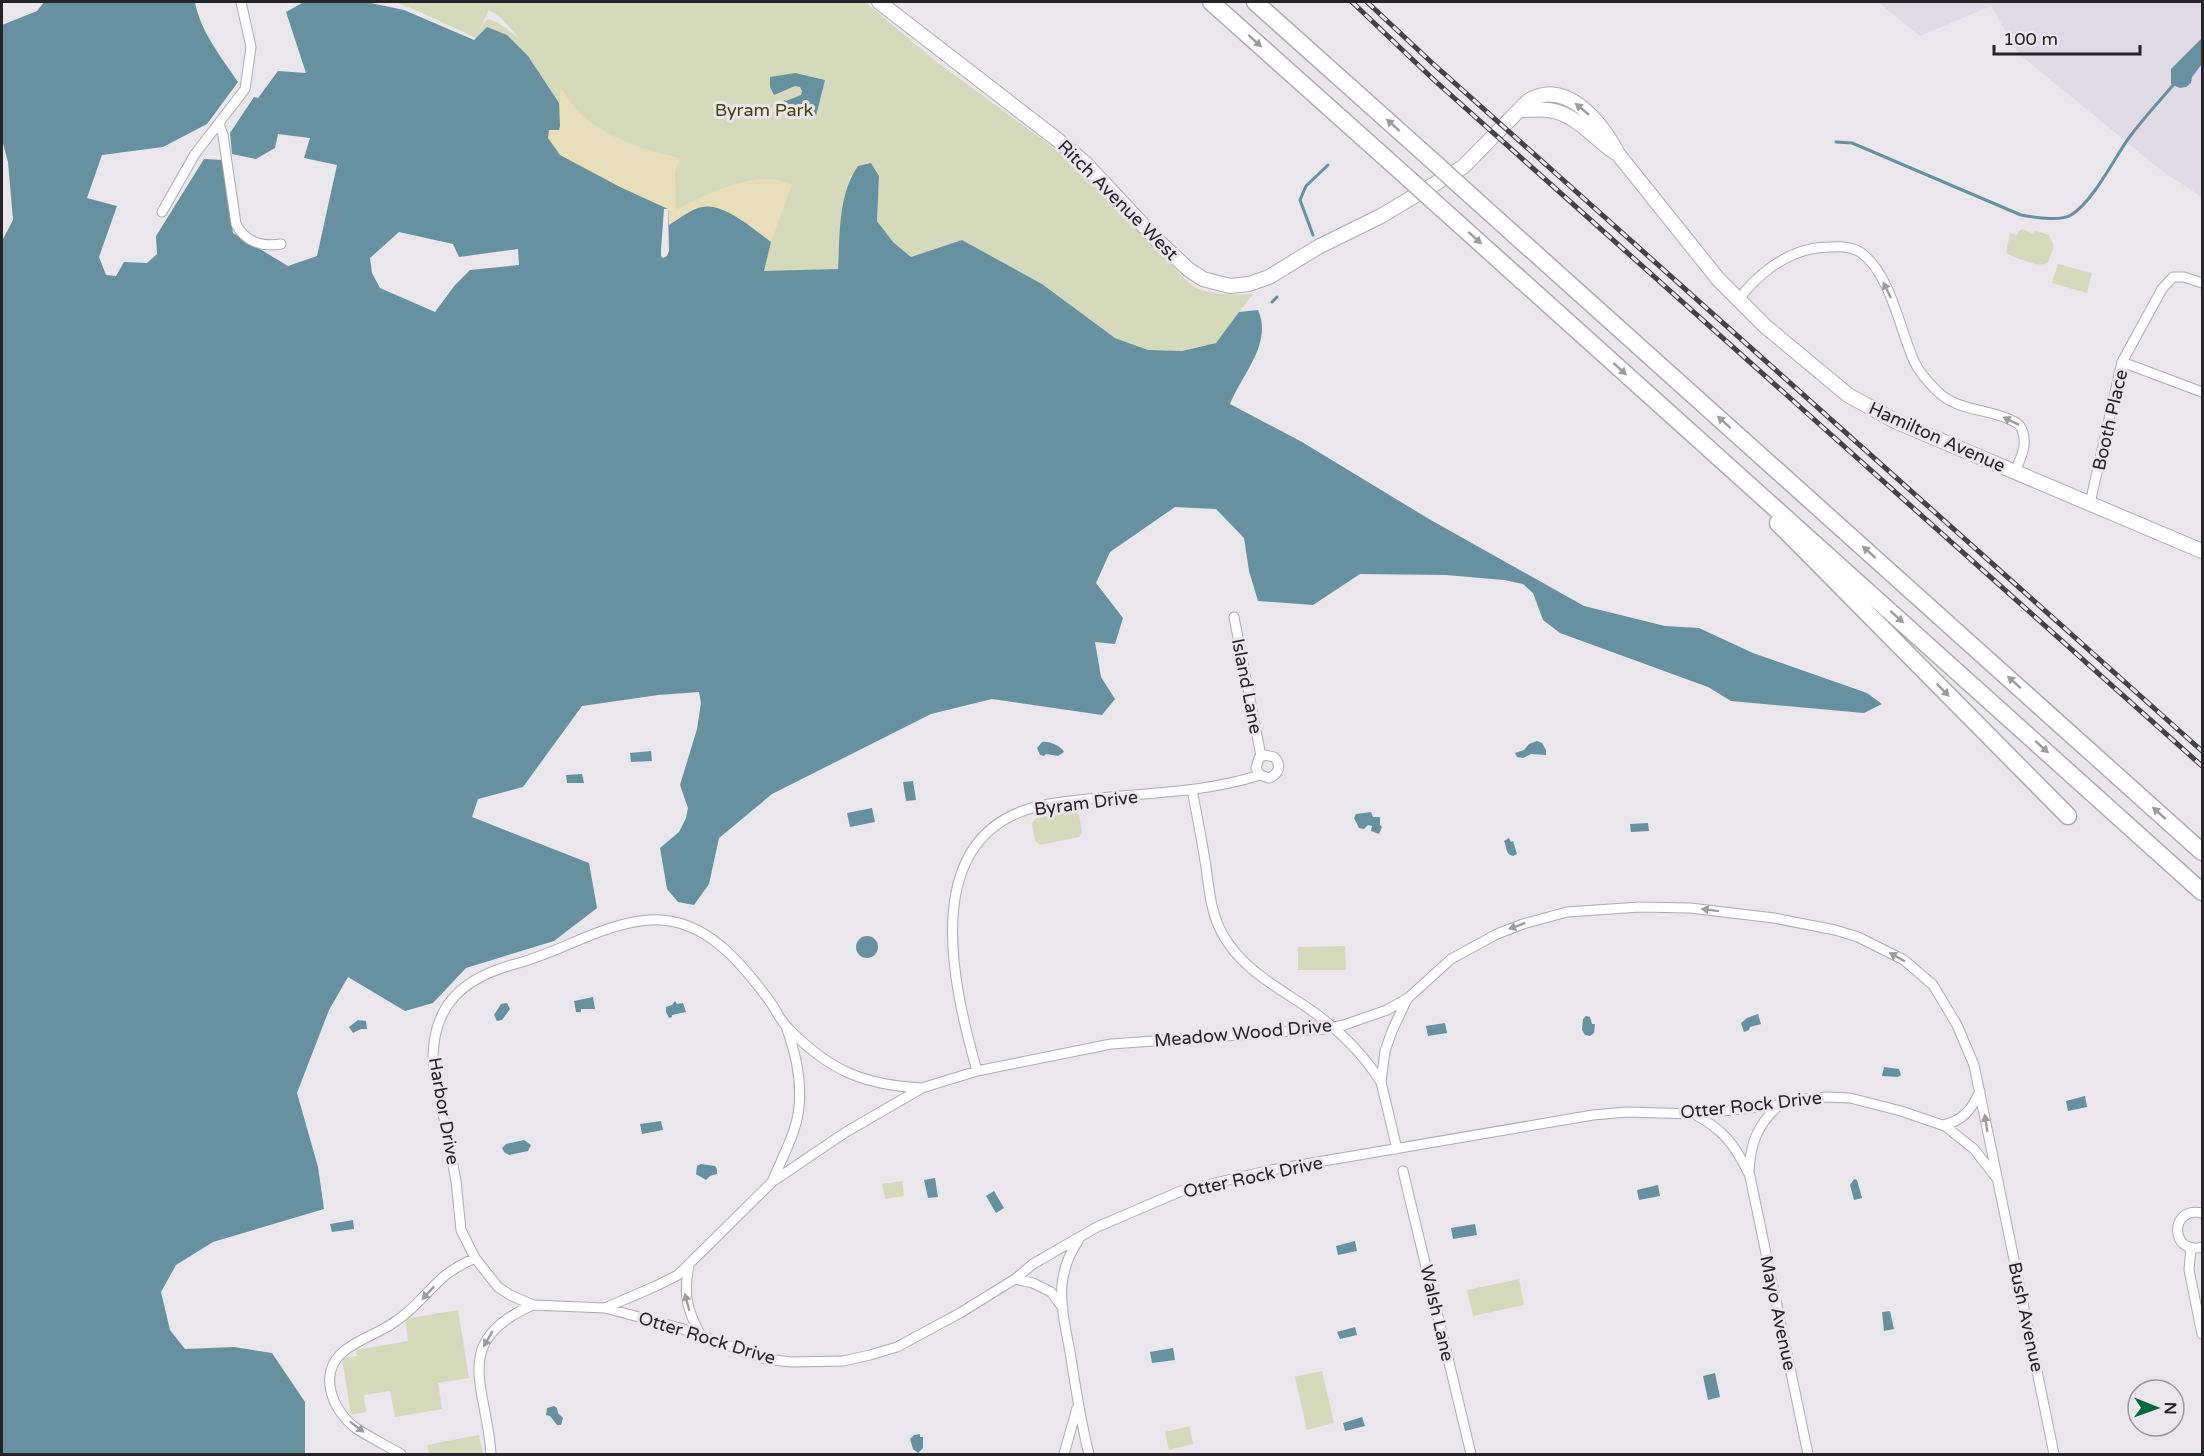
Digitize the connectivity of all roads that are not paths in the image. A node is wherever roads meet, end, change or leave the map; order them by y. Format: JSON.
{"nodes":[{"id":1,"x":242,"y":2,"type":"edge"},
{"id":2,"x":879,"y":2,"type":"edge"},
{"id":3,"x":1211,"y":2,"type":"edge"},
{"id":4,"x":1255,"y":2,"type":"edge"},
{"id":5,"x":219,"y":124,"type":"junction"},
{"id":6,"x":162,"y":212,"type":"dead end"},
{"id":7,"x":1381,"y":216,"type":"joint"},
{"id":8,"x":280,"y":244,"type":"dead end"},
{"id":9,"x":2202,"y":283,"type":"edge"},
{"id":10,"x":1738,"y":300,"type":"junction"},
{"id":11,"x":2122,"y":362,"type":"junction"},
{"id":12,"x":2202,"y":392,"type":"edge"},
{"id":13,"x":1713,"y":452,"type":"junction"},
{"id":14,"x":2015,"y":472,"type":"junction"},
{"id":15,"x":2090,"y":503,"type":"junction"},
{"id":16,"x":2202,"y":551,"type":"edge"},
{"id":17,"x":1234,"y":617,"type":"dead end"},
{"id":18,"x":1262,"y":756,"type":"junction"},
{"id":19,"x":1260,"y":775,"type":"junction"},
{"id":20,"x":1192,"y":790,"type":"junction"},
{"id":21,"x":2068,"y":816,"type":"dead end"},
{"id":22,"x":2202,"y":852,"type":"edge"},
{"id":23,"x":2202,"y":892,"type":"edge"},
{"id":24,"x":1408,"y":998,"type":"junction"},
{"id":25,"x":787,"y":1028,"type":"junction"},
{"id":26,"x":1332,"y":1028,"type":"junction"},
{"id":27,"x":977,"y":1071,"type":"junction"},
{"id":28,"x":1381,"y":1082,"type":"junction"},
{"id":29,"x":922,"y":1088,"type":"junction"},
{"id":30,"x":1980,"y":1091,"type":"junction"},
{"id":31,"x":1778,"y":1106,"type":"junction"},
{"id":32,"x":1694,"y":1114,"type":"junction"},
{"id":33,"x":1943,"y":1125,"type":"junction"},
{"id":34,"x":1397,"y":1149,"type":"junction"},
{"id":35,"x":1403,"y":1171,"type":"dead end"},
{"id":36,"x":1749,"y":1172,"type":"junction"},
{"id":37,"x":1998,"y":1180,"type":"junction"},
{"id":38,"x":772,"y":1182,"type":"junction"},
{"id":39,"x":2202,"y":1213,"type":"edge"},
{"id":40,"x":1079,"y":1239,"type":"junction"},
{"id":41,"x":2202,"y":1247,"type":"edge"},
{"id":42,"x":2191,"y":1248,"type":"junction"},
{"id":43,"x":475,"y":1258,"type":"junction"},
{"id":44,"x":688,"y":1265,"type":"junction"},
{"id":45,"x":1015,"y":1279,"type":"junction"},
{"id":46,"x":533,"y":1305,"type":"junction"},
{"id":47,"x":605,"y":1308,"type":"junction"},
{"id":48,"x":1063,"y":1308,"type":"junction"},
{"id":49,"x":2202,"y":1334,"type":"edge"},
{"id":50,"x":701,"y":1336,"type":"junction"},
{"id":51,"x":1078,"y":1404,"type":"junction"},
{"id":52,"x":401,"y":1455,"type":"edge"},
{"id":53,"x":491,"y":1455,"type":"edge"},
{"id":54,"x":1064,"y":1455,"type":"edge"},
{"id":55,"x":1089,"y":1455,"type":"edge"},
{"id":56,"x":1471,"y":1455,"type":"edge"},
{"id":57,"x":1808,"y":1455,"type":"edge"},
{"id":58,"x":2054,"y":1455,"type":"edge"}],
"edges":[{"from":1,"to":5,"type":"street"},
{"from":2,"to":7,"type":"main road","name":"Ritch Avenue West"},
{"from":3,"to":13,"type":"highway","one_way":true,"bridge":true},
{"from":22,"to":4,"type":"highway","one_way":true,"bridge":true},
{"from":5,"to":6,"type":"street"},
{"from":5,"to":8,"type":"street"},
{"from":7,"to":10,"type":"main road","name":"Hamilton Avenue"},
{"from":9,"to":11,"type":"street","name":"Booth Place"},
{"from":10,"to":14,"type":"main road","name":"Hamilton Avenue"},
{"from":14,"to":10,"type":"street","one_way":true},
{"from":11,"to":12,"type":"street"},
{"from":11,"to":15,"type":"street","name":"Booth Place"},
{"from":13,"to":21,"type":"highway","one_way":true},
{"from":13,"to":23,"type":"highway","one_way":true},
{"from":14,"to":15,"type":"main road","name":"Hamilton Avenue"},
{"from":15,"to":16,"type":"main road","name":"Hamilton Avenue"},
{"from":17,"to":18,"type":"street","name":"Island Lane"},
{"from":18,"to":19,"type":"street"},
{"from":18,"to":19,"type":"street","name":"Byram Drive"},
{"from":19,"to":20,"type":"street","name":"Byram Drive"},
{"from":20,"to":26,"type":"street"},
{"from":20,"to":27,"type":"street","name":"Byram Drive"},
{"from":24,"to":26,"type":"street","name":"Meadow Wood Drive"},
{"from":24,"to":28,"type":"street"},
{"from":30,"to":24,"type":"street","name":"Meadow Wood Drive","one_way":true},
{"from":25,"to":29,"type":"street","name":"Harbor Drive"},
{"from":25,"to":38,"type":"street","name":"Harbor Drive"},
{"from":25,"to":43,"type":"street","name":"Harbor Drive"},
{"from":26,"to":27,"type":"street","name":"Meadow Wood Drive"},
{"from":26,"to":28,"type":"street"},
{"from":27,"to":29,"type":"street","name":"Meadow Wood Drive"},
{"from":28,"to":34,"type":"street"},
{"from":29,"to":38,"type":"street","name":"Meadow Wood Drive"},
{"from":30,"to":33,"type":"street"},
{"from":37,"to":30,"type":"street","name":"Meadow Wood Drive","one_way":true},
{"from":31,"to":32,"type":"street","name":"Otter Rock Drive"},
{"from":31,"to":33,"type":"street","name":"Otter Rock Drive"},
{"from":31,"to":36,"type":"street","name":"Mayo Avenue"},
{"from":32,"to":34,"type":"street","name":"Otter Rock Drive"},
{"from":32,"to":36,"type":"street","name":"Mayo Avenue"},
{"from":33,"to":37,"type":"street","name":"Otter Rock Drive"},
{"from":34,"to":40,"type":"street","name":"Otter Rock Drive"},
{"from":35,"to":56,"type":"street","name":"Walsh Lane"},
{"from":36,"to":57,"type":"street","name":"Mayo Avenue"},
{"from":37,"to":58,"type":"street","name":"Bush Avenue"},
{"from":38,"to":44,"type":"street","name":"Meadow Wood Drive"},
{"from":39,"to":42,"type":"street"},
{"from":40,"to":45,"type":"street","name":"Otter Rock Drive"},
{"from":40,"to":48,"type":"street"},
{"from":41,"to":42,"type":"street"},
{"from":42,"to":49,"type":"street"},
{"from":43,"to":46,"type":"street","name":"Harbor Drive"},
{"from":43,"to":52,"type":"street","one_way":true},
{"from":44,"to":47,"type":"street","name":"Meadow Wood Drive"},
{"from":50,"to":44,"type":"street","one_way":true},
{"from":45,"to":48,"type":"street"},
{"from":45,"to":50,"type":"street","name":"Otter Rock Drive"},
{"from":46,"to":47,"type":"street","name":"Harbor Drive"},
{"from":46,"to":53,"type":"street","one_way":true},
{"from":47,"to":50,"type":"street","name":"Otter Rock Drive"},
{"from":48,"to":51,"type":"street"},
{"from":51,"to":54,"type":"street"},
{"from":51,"to":55,"type":"street"}]}
